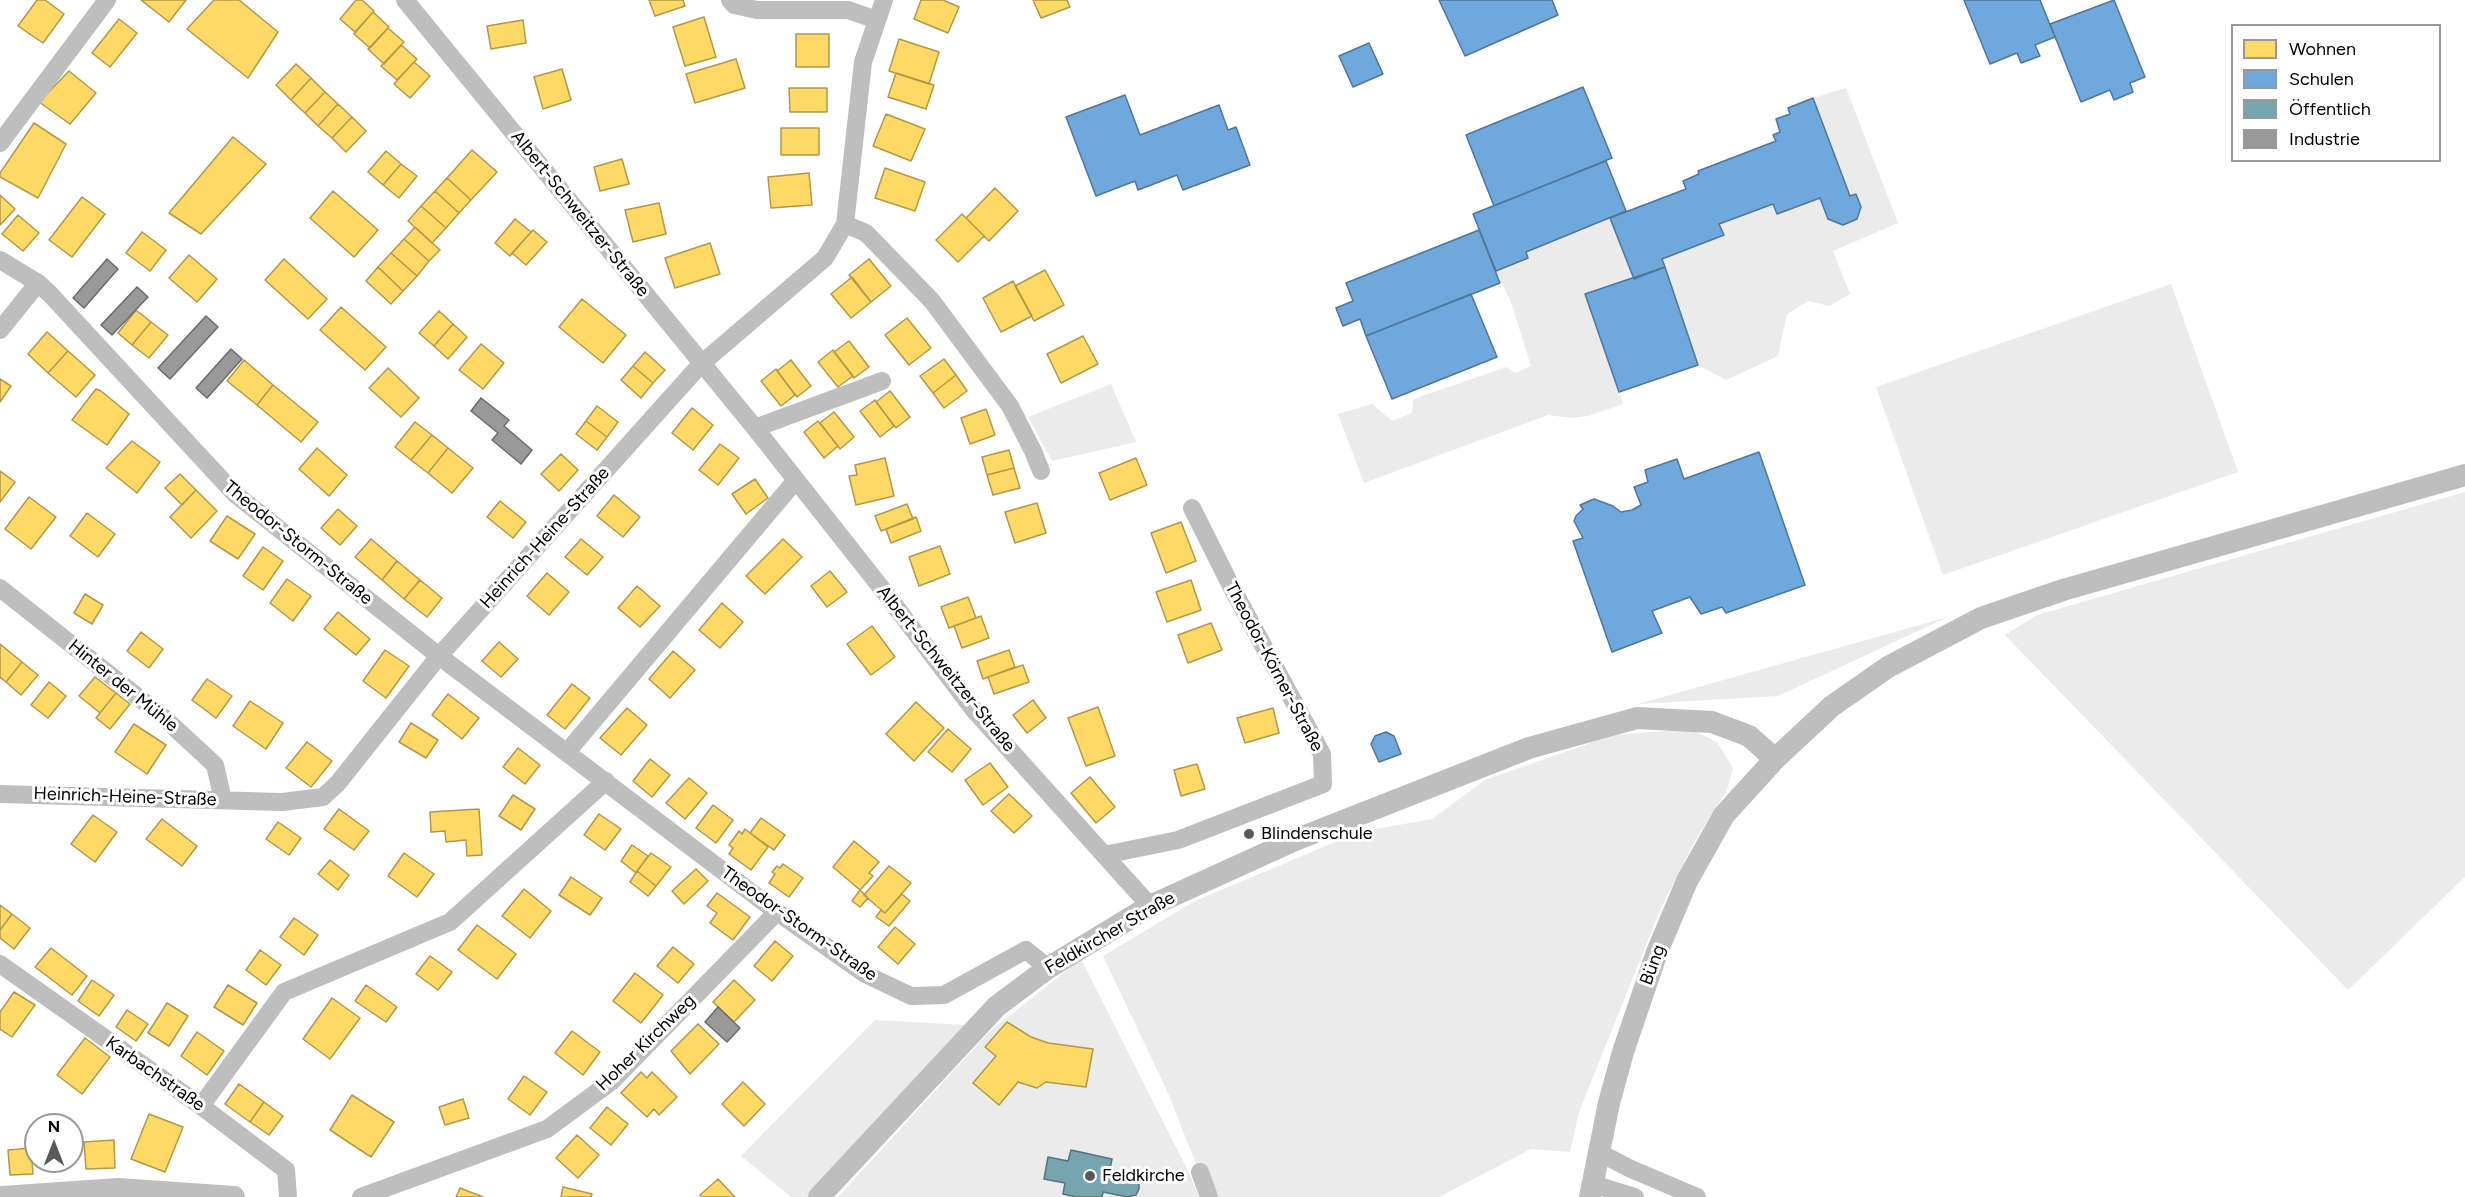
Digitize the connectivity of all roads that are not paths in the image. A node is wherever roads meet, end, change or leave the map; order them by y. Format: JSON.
{"nodes":[{"id":1,"x":107,"y":0,"type":"edge"},
{"id":2,"x":405,"y":0,"type":"edge"},
{"id":3,"x":730,"y":0,"type":"edge"},
{"id":4,"x":884,"y":0,"type":"edge"},
{"id":5,"x":877,"y":20,"type":"junction"},
{"id":6,"x":0,"y":143,"type":"edge"},
{"id":7,"x":845,"y":225,"type":"junction"},
{"id":8,"x":0,"y":260,"type":"edge"},
{"id":9,"x":38,"y":283,"type":"junction"},
{"id":10,"x":0,"y":330,"type":"edge"},
{"id":11,"x":701,"y":364,"type":"junction"},
{"id":12,"x":882,"y":381,"type":"dead end"},
{"id":13,"x":755,"y":428,"type":"junction"},
{"id":14,"x":1041,"y":471,"type":"dead end"},
{"id":15,"x":2465,"y":475,"type":"edge"},
{"id":16,"x":796,"y":480,"type":"junction"},
{"id":17,"x":1192,"y":508,"type":"dead end"},
{"id":18,"x":0,"y":588,"type":"edge"},
{"id":19,"x":439,"y":656,"type":"junction"},
{"id":20,"x":567,"y":752,"type":"junction"},
{"id":21,"x":1775,"y":759,"type":"junction"},
{"id":22,"x":606,"y":781,"type":"junction"},
{"id":23,"x":0,"y":794,"type":"edge"},
{"id":24,"x":223,"y":800,"type":"junction"},
{"id":25,"x":1104,"y":855,"type":"junction"},
{"id":26,"x":1150,"y":906,"type":"junction"},
{"id":27,"x":777,"y":912,"type":"junction"},
{"id":28,"x":0,"y":964,"type":"edge"},
{"id":29,"x":1048,"y":968,"type":"junction"},
{"id":30,"x":201,"y":1106,"type":"junction"},
{"id":31,"x":1600,"y":1153,"type":"junction"},
{"id":32,"x":1200,"y":1172,"type":"dead end"},
{"id":33,"x":1591,"y":1190,"type":"edge"},
{"id":34,"x":2,"y":1197,"type":"edge"},
{"id":35,"x":234,"y":1197,"type":"edge"},
{"id":36,"x":288,"y":1197,"type":"edge"},
{"id":37,"x":361,"y":1197,"type":"edge"},
{"id":38,"x":819,"y":1197,"type":"edge"},
{"id":39,"x":1209,"y":1197,"type":"edge"},
{"id":40,"x":1635,"y":1197,"type":"edge"},
{"id":41,"x":1696,"y":1197,"type":"edge"}],
"edges":[{"from":1,"to":6,"type":"street"},
{"from":2,"to":11,"type":"street","name":"Albert-Schweitzer-Straße"},
{"from":3,"to":5,"type":"street"},
{"from":4,"to":5,"type":"street","name":"Heinrich-Heine-Straße"},
{"from":5,"to":7,"type":"street","name":"Heinrich-Heine-Straße"},
{"from":7,"to":11,"type":"street","name":"Heinrich-Heine-Straße"},
{"from":7,"to":14,"type":"street"},
{"from":8,"to":9,"type":"street","name":"Theodor-Storm-Straße"},
{"from":9,"to":10,"type":"street"},
{"from":9,"to":19,"type":"street","name":"Theodor-Storm-Straße"},
{"from":11,"to":13,"type":"street","name":"Albert-Schweitzer-Straße"},
{"from":11,"to":19,"type":"street","name":"Heinrich-Heine-Straße"},
{"from":12,"to":13,"type":"street"},
{"from":13,"to":16,"type":"street","name":"Albert-Schweitzer-Straße"},
{"from":15,"to":21,"type":"street","name":"Büng"},
{"from":16,"to":20,"type":"street"},
{"from":16,"to":25,"type":"street","name":"Albert-Schweitzer-Straße"},
{"from":17,"to":25,"type":"street","name":"Theodor-Körner-Straße"},
{"from":18,"to":24,"type":"street","name":"Hinter der Mühle"},
{"from":19,"to":20,"type":"street","name":"Theodor-Storm-Straße"},
{"from":19,"to":24,"type":"street","name":"Heinrich-Heine-Straße"},
{"from":20,"to":22,"type":"street","name":"Theodor-Storm-Straße"},
{"from":21,"to":26,"type":"street","name":"Feldkircher Straße"},
{"from":21,"to":31,"type":"street","name":"Büng"},
{"from":22,"to":27,"type":"street","name":"Theodor-Storm-Straße"},
{"from":22,"to":30,"type":"street"},
{"from":23,"to":24,"type":"street","name":"Heinrich-Heine-Straße"},
{"from":25,"to":26,"type":"street","name":"Albert-Schweitzer-Straße"},
{"from":26,"to":29,"type":"street","name":"Feldkircher Straße"},
{"from":27,"to":29,"type":"street","name":"Theodor-Storm-Straße"},
{"from":27,"to":37,"type":"street","name":"Hoher Kirchweg"},
{"from":28,"to":30,"type":"street","name":"Karbachstraße"},
{"from":29,"to":38,"type":"street","name":"Feldkircher Straße"},
{"from":30,"to":36,"type":"street","name":"Karbachstraße"},
{"from":31,"to":33,"type":"street","name":"Büng"},
{"from":31,"to":41,"type":"street"},
{"from":32,"to":39,"type":"street"},
{"from":33,"to":40,"type":"street"},
{"from":34,"to":35,"type":"street"}]}
